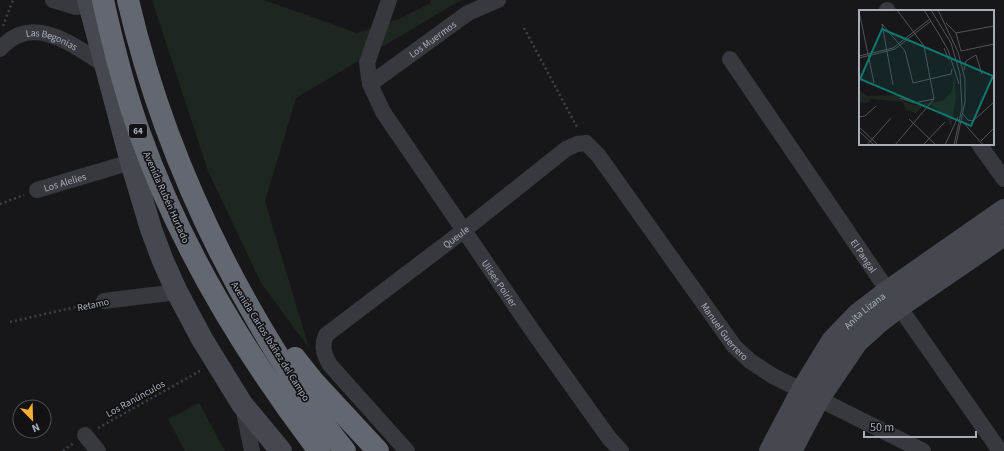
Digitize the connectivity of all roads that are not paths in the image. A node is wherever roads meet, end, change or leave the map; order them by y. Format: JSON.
{"nodes":[{"id":1,"x":54,"y":0,"type":"edge"},
{"id":2,"x":130,"y":0,"type":"edge"},
{"id":3,"x":389,"y":0,"type":"edge"},
{"id":4,"x":498,"y":0,"type":"edge"},
{"id":5,"x":93,"y":2,"type":"edge"},
{"id":6,"x":0,"y":49,"type":"edge"},
{"id":7,"x":730,"y":59,"type":"dead end"},
{"id":8,"x":105,"y":65,"type":"junction"},
{"id":9,"x":370,"y":84,"type":"junction"},
{"id":10,"x":586,"y":143,"type":"joint"},
{"id":11,"x":980,"y":145,"type":"edge"},
{"id":12,"x":131,"y":162,"type":"junction"},
{"id":13,"x":1004,"y":179,"type":"edge"},
{"id":14,"x":37,"y":190,"type":"road end"},
{"id":15,"x":1004,"y":210,"type":"edge"},
{"id":16,"x":463,"y":231,"type":"junction"},
{"id":17,"x":1004,"y":236,"type":"edge"},
{"id":18,"x":233,"y":279,"type":"junction"},
{"id":19,"x":177,"y":292,"type":"junction"},
{"id":20,"x":893,"y":299,"type":"junction"},
{"id":21,"x":104,"y":301,"type":"road end"},
{"id":22,"x":810,"y":394,"type":"junction"},
{"id":23,"x":242,"y":404,"type":"junction"},
{"id":24,"x":85,"y":435,"type":"road end"},
{"id":25,"x":98,"y":451,"type":"edge"},
{"id":26,"x":252,"y":451,"type":"edge"},
{"id":27,"x":281,"y":451,"type":"edge"},
{"id":28,"x":319,"y":451,"type":"edge"},
{"id":29,"x":345,"y":451,"type":"edge"},
{"id":30,"x":378,"y":451,"type":"edge"},
{"id":31,"x":407,"y":451,"type":"edge"},
{"id":32,"x":621,"y":451,"type":"edge"},
{"id":33,"x":770,"y":451,"type":"edge"},
{"id":34,"x":791,"y":451,"type":"edge"},
{"id":35,"x":923,"y":451,"type":"edge"},
{"id":36,"x":1000,"y":451,"type":"edge"}],
"edges":[{"from":1,"to":5,"type":"street"},
{"from":2,"to":18,"type":"highway","name":"Avenida Carlos Ibáñez del Campo"},
{"from":3,"to":9,"type":"street","name":"Ulises Poirier"},
{"from":4,"to":9,"type":"street","name":"Los Muermos"},
{"from":5,"to":8,"type":"street"},
{"from":5,"to":28,"type":"highway","name":"Avenida Rubén Hurtado","number":"64"},
{"from":6,"to":8,"type":"street","name":"Las Begonias"},
{"from":7,"to":20,"type":"street","name":"El Pangal"},
{"from":8,"to":12,"type":"street"},
{"from":9,"to":16,"type":"street","name":"Ulises Poirier"},
{"from":10,"to":16,"type":"street","name":"Queule"},
{"from":10,"to":22,"type":"street","name":"Manuel Guerrero"},
{"from":11,"to":13,"type":"street"},
{"from":12,"to":14,"type":"street","name":"Los Alelies"},
{"from":12,"to":19,"type":"street"},
{"from":15,"to":20,"type":"street","name":"Anita Lizana"},
{"from":16,"to":31,"type":"street","name":"Queule"},
{"from":16,"to":32,"type":"street","name":"Ulises Poirier"},
{"from":17,"to":20,"type":"street","name":"Anita Lizana"},
{"from":18,"to":29,"type":"highway","name":"Avenida Carlos Ibáñez del Campo"},
{"from":18,"to":30,"type":"highway"},
{"from":19,"to":21,"type":"street","name":"Retamo"},
{"from":19,"to":23,"type":"street"},
{"from":20,"to":22,"type":"street","name":"Anita Lizana"},
{"from":20,"to":36,"type":"street","name":"El Pangal"},
{"from":22,"to":33,"type":"street","name":"Anita Lizana"},
{"from":22,"to":34,"type":"street","name":"Anita Lizana"},
{"from":22,"to":35,"type":"street","name":"Manuel Guerrero"},
{"from":23,"to":26,"type":"street"},
{"from":23,"to":27,"type":"street"},
{"from":24,"to":25,"type":"street"}]}
